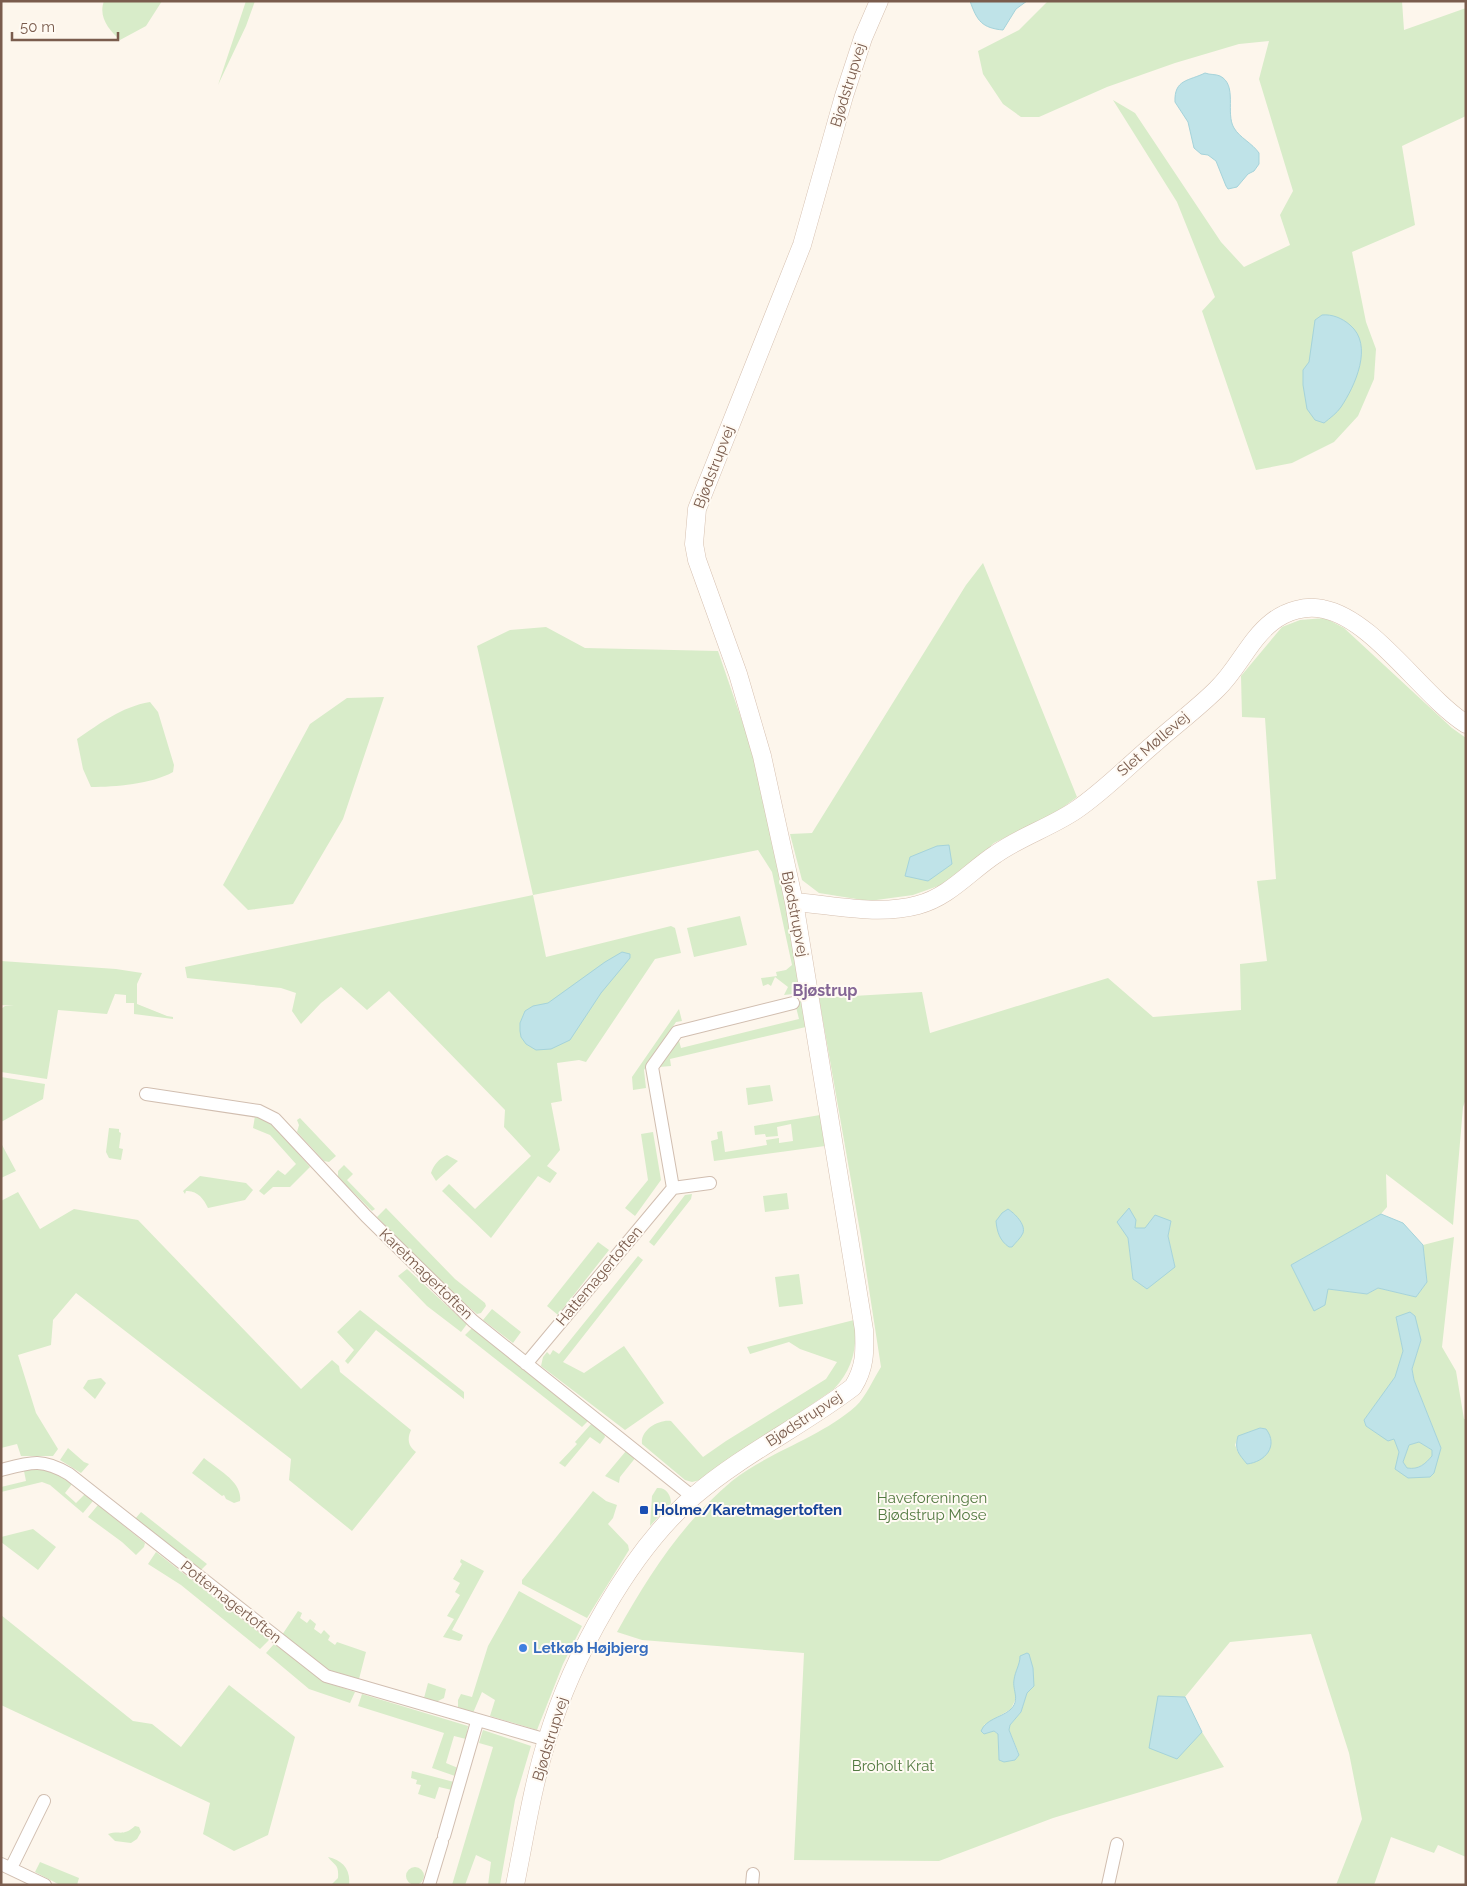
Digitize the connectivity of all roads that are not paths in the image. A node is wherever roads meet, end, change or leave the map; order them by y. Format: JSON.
{"nodes":[{"id":1,"x":879,"y":1,"type":"edge"},
{"id":2,"x":1466,"y":724,"type":"edge"},
{"id":3,"x":794,"y":902,"type":"junction"},
{"id":4,"x":794,"y":1003,"type":"dead end"},
{"id":5,"x":146,"y":1094,"type":"dead end"},
{"id":6,"x":710,"y":1182,"type":"dead end"},
{"id":7,"x":673,"y":1188,"type":"junction"},
{"id":8,"x":526,"y":1364,"type":"junction"},
{"id":9,"x":1,"y":1470,"type":"edge"},
{"id":10,"x":693,"y":1497,"type":"junction"},
{"id":11,"x":477,"y":1722,"type":"junction"},
{"id":12,"x":547,"y":1740,"type":"junction"},
{"id":13,"x":44,"y":1801,"type":"dead end"},
{"id":14,"x":1117,"y":1844,"type":"dead end"},
{"id":15,"x":6,"y":1866,"type":"edge"},
{"id":16,"x":45,"y":1885,"type":"edge"},
{"id":17,"x":429,"y":1885,"type":"edge"},
{"id":18,"x":515,"y":1885,"type":"edge"},
{"id":19,"x":1108,"y":1885,"type":"edge"}],
"edges":[{"from":1,"to":3,"type":"street","name":"Bjødstrupvej"},
{"from":2,"to":3,"type":"street","name":"Slet Møllevej"},
{"from":3,"to":10,"type":"street","name":"Bjødstrupvej"},
{"from":4,"to":7,"type":"street"},
{"from":5,"to":8,"type":"street","name":"Karetmagertoften"},
{"from":6,"to":7,"type":"street"},
{"from":7,"to":8,"type":"street","name":"Hattemagertoften"},
{"from":8,"to":10,"type":"street","name":"Karetmagertoften"},
{"from":9,"to":11,"type":"street","name":"Pottemagertoften"},
{"from":10,"to":12,"type":"street","name":"Bjødstrupvej"},
{"from":11,"to":12,"type":"street","name":"Pottemagertoften"},
{"from":11,"to":17,"type":"street"},
{"from":12,"to":18,"type":"street","name":"Bjødstrupvej"},
{"from":13,"to":15,"type":"street"},
{"from":14,"to":19,"type":"street"},
{"from":15,"to":16,"type":"street"}]}
